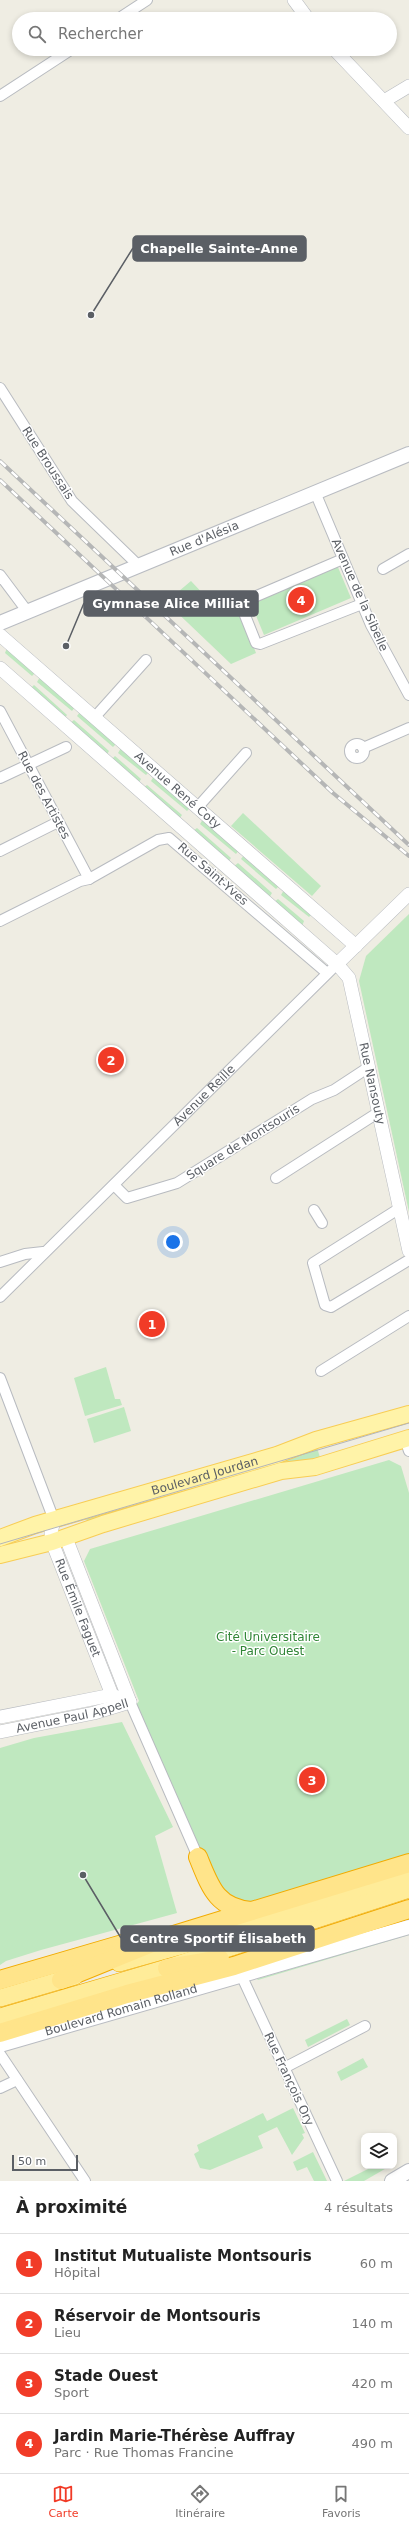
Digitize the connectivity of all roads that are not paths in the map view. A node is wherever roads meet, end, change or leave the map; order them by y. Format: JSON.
{"nodes":[{"id":1,"x":147,"y":0,"type":"edge"},
{"id":2,"x":294,"y":0,"type":"edge"},
{"id":3,"x":129,"y":12,"type":"edge"},
{"id":4,"x":303,"y":12,"type":"edge"},
{"id":5,"x":61,"y":56,"type":"edge"},
{"id":6,"x":341,"y":56,"type":"edge"},
{"id":7,"x":409,"y":86,"type":"edge"},
{"id":8,"x":0,"y":96,"type":"edge"},
{"id":9,"x":384,"y":101,"type":"junction"},
{"id":10,"x":409,"y":128,"type":"edge"},
{"id":11,"x":0,"y":388,"type":"edge"},
{"id":12,"x":409,"y":454,"type":"edge"},
{"id":13,"x":315,"y":492,"type":"junction"},
{"id":14,"x":409,"y":554,"type":"edge"},
{"id":15,"x":343,"y":558,"type":"junction"},
{"id":16,"x":138,"y":565,"type":"junction"},
{"id":17,"x":383,"y":570,"type":"dead end"},
{"id":18,"x":0,"y":575,"type":"edge"},
{"id":19,"x":362,"y":604,"type":"junction"},
{"id":20,"x":27,"y":612,"type":"junction"},
{"id":21,"x":0,"y":623,"type":"edge"},
{"id":22,"x":0,"y":635,"type":"edge"},
{"id":23,"x":146,"y":660,"type":"dead end"},
{"id":24,"x":0,"y":668,"type":"edge"},
{"id":25,"x":409,"y":695,"type":"edge"},
{"id":26,"x":0,"y":711,"type":"edge"},
{"id":27,"x":94,"y":718,"type":"junction"},
{"id":28,"x":409,"y":728,"type":"edge"},
{"id":29,"x":66,"y":747,"type":"dead end"},
{"id":30,"x":363,"y":748,"type":"dead end"},
{"id":31,"x":246,"y":753,"type":"dead end"},
{"id":32,"x":28,"y":766,"type":"junction"},
{"id":33,"x":0,"y":778,"type":"edge"},
{"id":34,"x":197,"y":808,"type":"junction"},
{"id":35,"x":58,"y":822,"type":"junction"},
{"id":36,"x":0,"y":851,"type":"edge"},
{"id":37,"x":89,"y":879,"type":"junction"},
{"id":38,"x":409,"y":894,"type":"edge"},
{"id":39,"x":0,"y":920,"type":"edge"},
{"id":40,"x":356,"y":946,"type":"junction"},
{"id":41,"x":337,"y":964,"type":"junction"},
{"id":42,"x":327,"y":973,"type":"junction"},
{"id":43,"x":369,"y":1067,"type":"junction"},
{"id":44,"x":379,"y":1112,"type":"junction"},
{"id":45,"x":276,"y":1178,"type":"dead end"},
{"id":46,"x":114,"y":1185,"type":"junction"},
{"id":47,"x":400,"y":1208,"type":"junction"},
{"id":48,"x":314,"y":1210,"type":"dead end"},
{"id":49,"x":322,"y":1223,"type":"dead end"},
{"id":50,"x":409,"y":1250,"type":"edge"},
{"id":51,"x":43,"y":1252,"type":"junction"},
{"id":52,"x":409,"y":1260,"type":"edge"},
{"id":53,"x":0,"y":1262,"type":"edge"},
{"id":54,"x":0,"y":1297,"type":"edge"},
{"id":55,"x":409,"y":1316,"type":"edge"},
{"id":56,"x":321,"y":1371,"type":"dead end"},
{"id":57,"x":0,"y":1378,"type":"edge"},
{"id":58,"x":409,"y":1414,"type":"edge"},
{"id":59,"x":408,"y":1443,"type":"edge"},
{"id":60,"x":54,"y":1520,"type":"junction"},
{"id":61,"x":0,"y":1538,"type":"edge"},
{"id":62,"x":59,"y":1540,"type":"junction"},
{"id":63,"x":0,"y":1555,"type":"edge"},
{"id":64,"x":112,"y":1695,"type":"junction"},
{"id":65,"x":130,"y":1702,"type":"junction"},
{"id":66,"x":0,"y":1717,"type":"edge"},
{"id":67,"x":0,"y":1732,"type":"edge"},
{"id":68,"x":198,"y":1857,"type":"joint"},
{"id":69,"x":409,"y":1863,"type":"edge"},
{"id":70,"x":409,"y":1876,"type":"edge"},
{"id":71,"x":409,"y":1889,"type":"edge"},
{"id":72,"x":409,"y":1908,"type":"edge"},
{"id":73,"x":256,"y":1911,"type":"junction"},
{"id":74,"x":372,"y":1921,"type":"junction"},
{"id":75,"x":409,"y":1927,"type":"edge"},
{"id":76,"x":167,"y":1937,"type":"junction"},
{"id":77,"x":167,"y":1968,"type":"junction"},
{"id":78,"x":242,"y":1977,"type":"junction"},
{"id":79,"x":0,"y":1980,"type":"edge"},
{"id":80,"x":62,"y":1980,"type":"junction"},
{"id":81,"x":0,"y":1998,"type":"edge"},
{"id":82,"x":0,"y":2016,"type":"edge"},
{"id":83,"x":365,"y":2026,"type":"dead end"},
{"id":84,"x":0,"y":2033,"type":"edge"},
{"id":85,"x":0,"y":2046,"type":"edge"},
{"id":86,"x":0,"y":2054,"type":"edge"},
{"id":87,"x":284,"y":2068,"type":"junction"},
{"id":88,"x":17,"y":2080,"type":"junction"},
{"id":89,"x":0,"y":2088,"type":"edge"},
{"id":90,"x":409,"y":2171,"type":"edge"},
{"id":91,"x":85,"y":2181,"type":"edge"},
{"id":92,"x":337,"y":2181,"type":"edge"},
{"id":93,"x":392,"y":2181,"type":"edge"}],
"edges":[{"from":1,"to":3,"type":"street"},
{"from":2,"to":4,"type":"street"},
{"from":5,"to":8,"type":"street"},
{"from":6,"to":9,"type":"street"},
{"from":7,"to":9,"type":"street"},
{"from":9,"to":10,"type":"street"},
{"from":11,"to":16,"type":"street","name":"Rue Broussais"},
{"from":12,"to":13,"type":"main road","name":"Rue d'Alésia"},
{"from":13,"to":15,"type":"street","name":"Avenue de la Sibelle"},
{"from":13,"to":16,"type":"main road","name":"Rue d'Alésia"},
{"from":14,"to":17,"type":"street"},
{"from":15,"to":19,"type":"street","name":"Avenue de la Sibelle"},
{"from":15,"to":19,"type":"street"},
{"from":16,"to":20,"type":"main road","name":"Rue d'Alésia"},
{"from":18,"to":20,"type":"street"},
{"from":19,"to":25,"type":"street","name":"Avenue de la Sibelle"},
{"from":20,"to":21,"type":"main road","name":"Rue d'Alésia"},
{"from":22,"to":27,"type":"street","name":"Avenue René Coty"},
{"from":23,"to":27,"type":"street"},
{"from":24,"to":41,"type":"street","name":"Avenue René Coty"},
{"from":26,"to":32,"type":"street","name":"Rue des Artistes"},
{"from":27,"to":34,"type":"street","name":"Avenue René Coty"},
{"from":28,"to":30,"type":"street"},
{"from":29,"to":32,"type":"street"},
{"from":31,"to":34,"type":"street"},
{"from":32,"to":33,"type":"street"},
{"from":32,"to":35,"type":"street","name":"Rue des Artistes"},
{"from":34,"to":40,"type":"street","name":"Avenue René Coty"},
{"from":35,"to":36,"type":"street"},
{"from":35,"to":37,"type":"street","name":"Rue des Artistes"},
{"from":37,"to":39,"type":"street","name":"Rue Saint-Yves"},
{"from":37,"to":42,"type":"street","name":"Rue Saint-Yves"},
{"from":38,"to":40,"type":"street","name":"Avenue Reille"},
{"from":40,"to":41,"type":"street","name":"Avenue Reille"},
{"from":41,"to":42,"type":"street","name":"Avenue Reille"},
{"from":41,"to":43,"type":"street","name":"Rue Nansouty"},
{"from":42,"to":46,"type":"street","name":"Avenue Reille"},
{"from":43,"to":44,"type":"street","name":"Rue Nansouty"},
{"from":43,"to":46,"type":"street","name":"Square de Montsouris"},
{"from":44,"to":45,"type":"street"},
{"from":44,"to":47,"type":"street","name":"Rue Nansouty"},
{"from":46,"to":51,"type":"street","name":"Avenue Reille"},
{"from":47,"to":50,"type":"street","name":"Rue Nansouty"},
{"from":47,"to":52,"type":"street"},
{"from":48,"to":49,"type":"street"},
{"from":51,"to":53,"type":"street"},
{"from":51,"to":54,"type":"street","name":"Avenue Reille"},
{"from":55,"to":56,"type":"street"},
{"from":57,"to":60,"type":"street"},
{"from":58,"to":60,"type":"main road","name":"Boulevard Jourdan"},
{"from":59,"to":62,"type":"main road","name":"Boulevard Jourdan"},
{"from":60,"to":61,"type":"main road","name":"Boulevard Jourdan"},
{"from":60,"to":62,"type":"street","name":"Rue Émile Faguet"},
{"from":62,"to":63,"type":"main road","name":"Boulevard Jourdan"},
{"from":62,"to":64,"type":"street","name":"Rue Émile Faguet"},
{"from":62,"to":65,"type":"street","name":"Rue Émile Faguet"},
{"from":64,"to":65,"type":"street","name":"Avenue Paul Appell"},
{"from":64,"to":66,"type":"street","name":"Avenue Paul Appell"},
{"from":65,"to":67,"type":"street","name":"Avenue Paul Appell"},
{"from":65,"to":68,"type":"street"},
{"from":68,"to":73,"type":"highway"},
{"from":69,"to":73,"type":"highway"},
{"from":70,"to":80,"type":"highway"},
{"from":71,"to":77,"type":"highway"},
{"from":72,"to":74,"type":"highway"},
{"from":73,"to":76,"type":"highway"},
{"from":74,"to":77,"type":"highway"},
{"from":74,"to":84,"type":"highway"},
{"from":75,"to":78,"type":"main road","name":"Boulevard Romain Rolland"},
{"from":76,"to":79,"type":"highway"},
{"from":76,"to":80,"type":"highway"},
{"from":77,"to":82,"type":"highway"},
{"from":78,"to":85,"type":"main road","name":"Boulevard Romain Rolland"},
{"from":78,"to":87,"type":"street","name":"Rue François Ory"},
{"from":80,"to":81,"type":"highway"},
{"from":83,"to":87,"type":"street"},
{"from":86,"to":88,"type":"street"},
{"from":87,"to":92,"type":"street","name":"Rue François Ory"},
{"from":88,"to":89,"type":"street"},
{"from":88,"to":91,"type":"street"},
{"from":90,"to":93,"type":"main road"}]}
